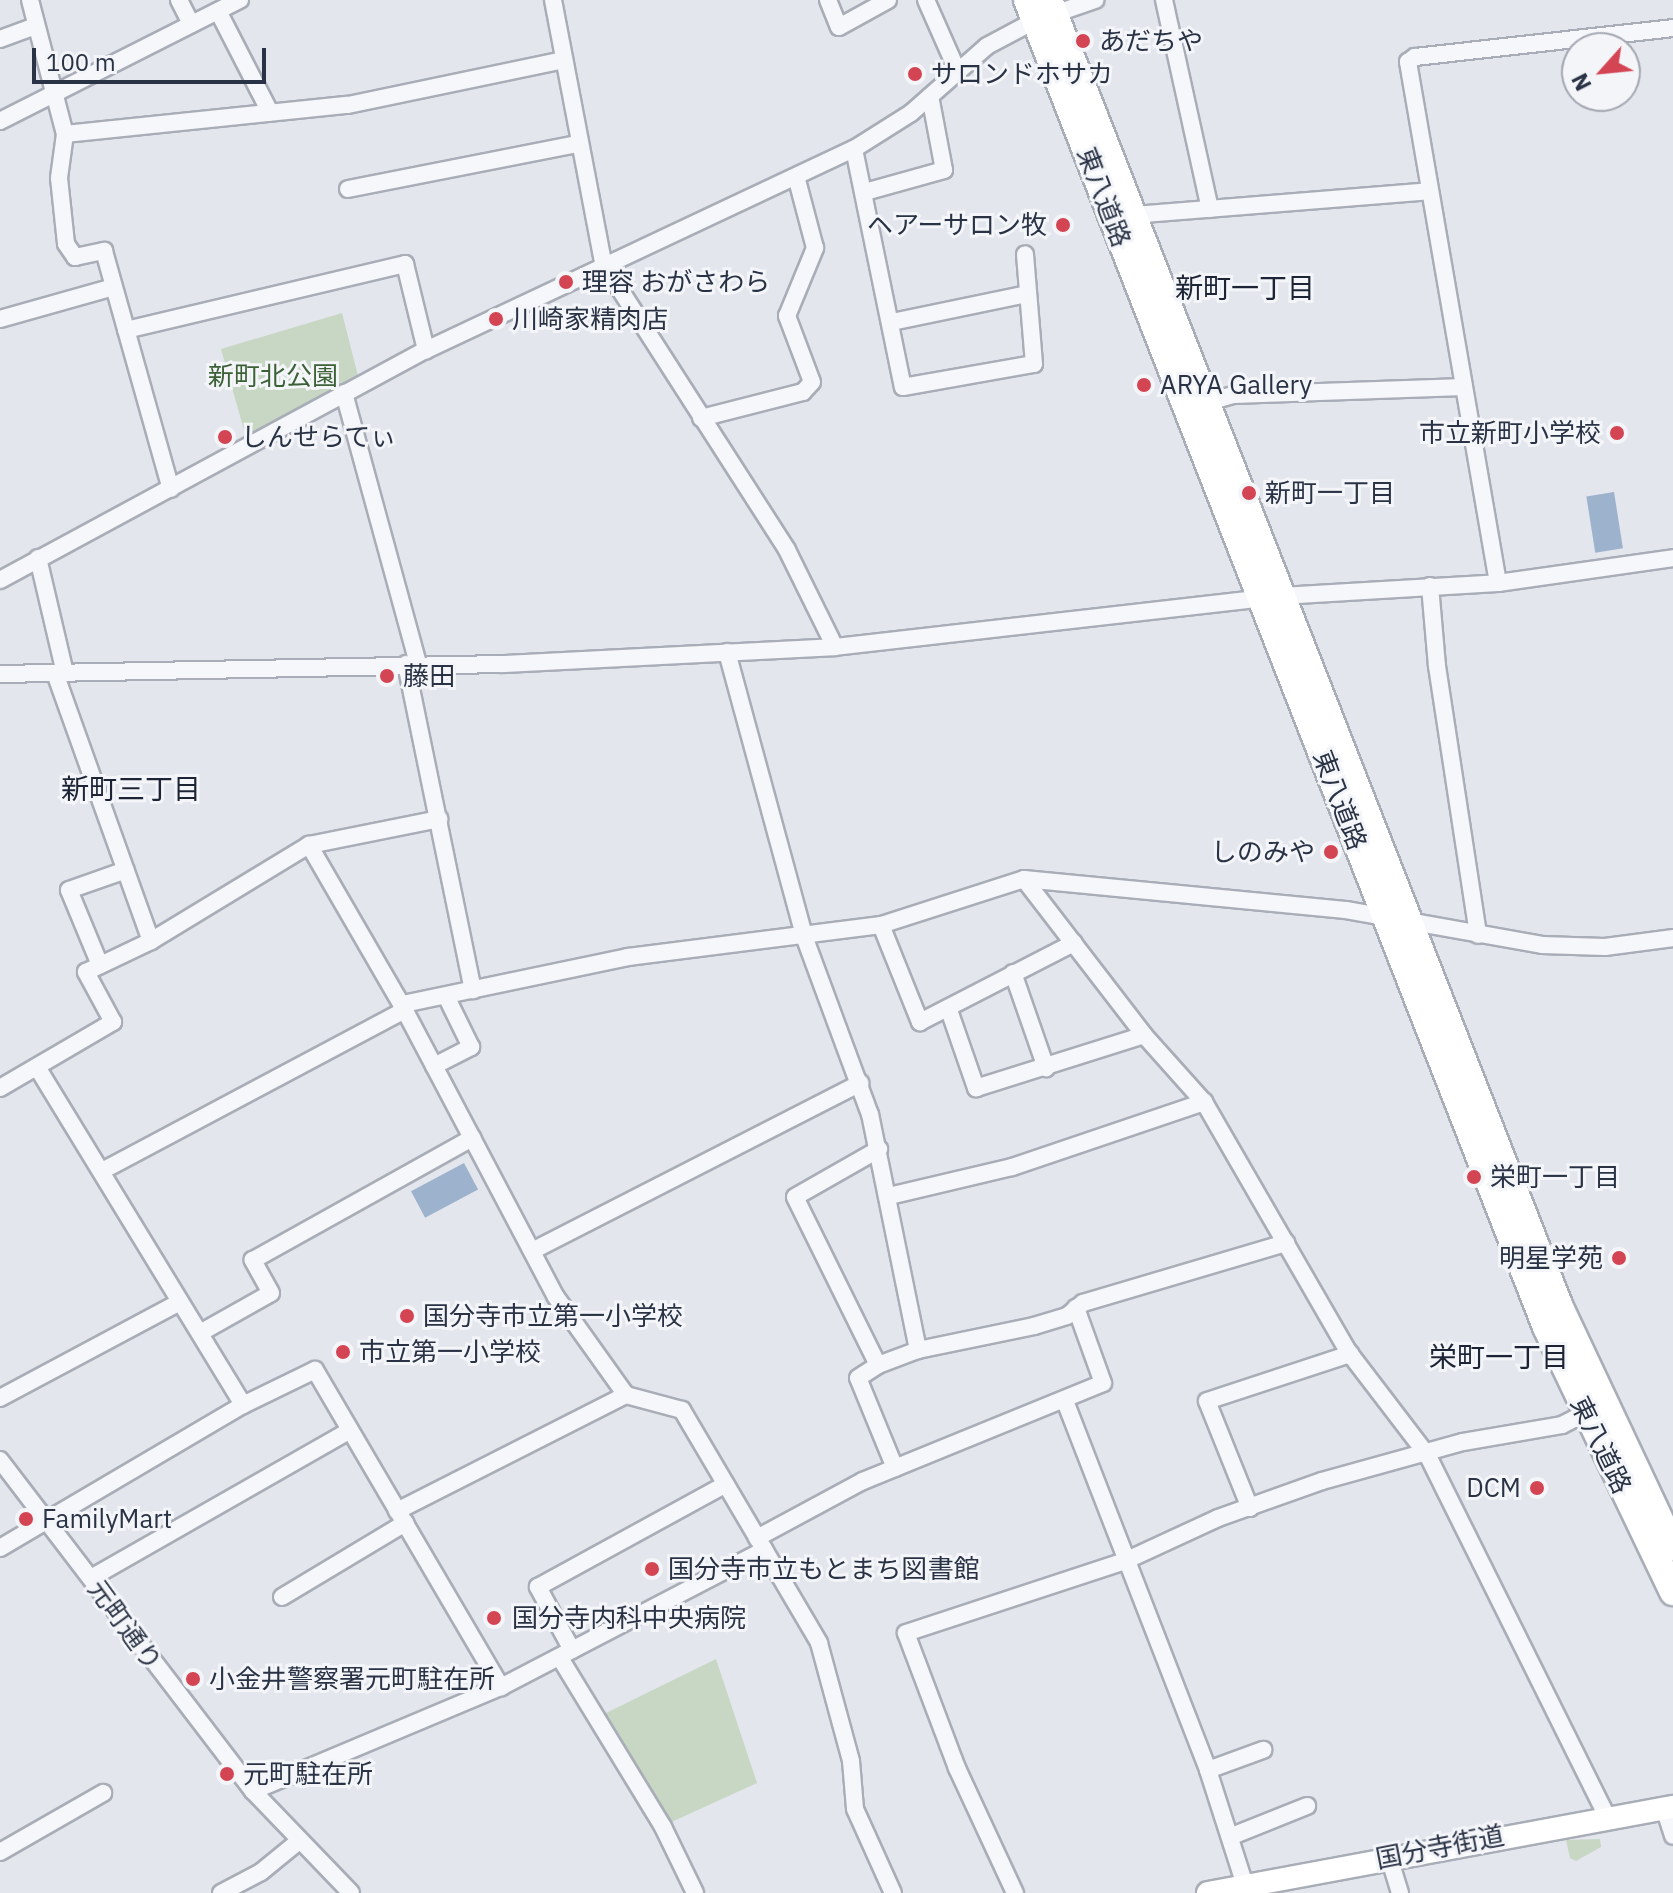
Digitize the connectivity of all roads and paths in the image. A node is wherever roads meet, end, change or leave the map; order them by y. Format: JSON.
{"nodes":[{"id":1,"x":30,"y":0,"type":"edge"},
{"id":2,"x":179,"y":0,"type":"edge"},
{"id":3,"x":240,"y":0,"type":"edge"},
{"id":4,"x":553,"y":0,"type":"edge"},
{"id":5,"x":828,"y":0,"type":"edge"},
{"id":6,"x":888,"y":0,"type":"edge"},
{"id":7,"x":926,"y":0,"type":"edge"},
{"id":8,"x":1095,"y":0,"type":"edge"},
{"id":9,"x":1164,"y":0,"type":"edge"},
{"id":10,"x":1041,"y":9,"type":"edge"},
{"id":11,"x":218,"y":11,"type":"junction"},
{"id":12,"x":191,"y":24,"type":"junction"},
{"id":13,"x":35,"y":26,"type":"junction"},
{"id":14,"x":1673,"y":28,"type":"edge"},
{"id":15,"x":0,"y":39,"type":"edge"},
{"id":16,"x":564,"y":60,"type":"junction"},
{"id":17,"x":957,"y":70,"type":"junction"},
{"id":18,"x":54,"y":93,"type":"junction"},
{"id":19,"x":930,"y":96,"type":"junction"},
{"id":20,"x":270,"y":112,"type":"junction"},
{"id":21,"x":0,"y":121,"type":"edge"},
{"id":22,"x":65,"y":134,"type":"junction"},
{"id":23,"x":578,"y":144,"type":"junction"},
{"id":24,"x":854,"y":149,"type":"junction"},
{"id":25,"x":796,"y":176,"type":"junction"},
{"id":26,"x":348,"y":189,"type":"dead end"},
{"id":27,"x":1430,"y":191,"type":"junction"},
{"id":28,"x":865,"y":192,"type":"junction"},
{"id":29,"x":1210,"y":209,"type":"junction"},
{"id":30,"x":1133,"y":215,"type":"junction"},
{"id":31,"x":1025,"y":254,"type":"dead end"},
{"id":32,"x":603,"y":263,"type":"junction"},
{"id":33,"x":114,"y":287,"type":"junction"},
{"id":34,"x":1027,"y":294,"type":"junction"},
{"id":35,"x":0,"y":319,"type":"edge"},
{"id":36,"x":892,"y":322,"type":"junction"},
{"id":37,"x":126,"y":330,"type":"junction"},
{"id":38,"x":426,"y":350,"type":"junction"},
{"id":39,"x":1464,"y":387,"type":"junction"},
{"id":40,"x":344,"y":393,"type":"junction"},
{"id":41,"x":1205,"y":403,"type":"junction"},
{"id":42,"x":701,"y":418,"type":"junction"},
{"id":43,"x":171,"y":489,"type":"junction"},
{"id":44,"x":38,"y":558,"type":"junction"},
{"id":45,"x":1673,"y":558,"type":"edge"},
{"id":46,"x":0,"y":580,"type":"edge"},
{"id":47,"x":1498,"y":583,"type":"junction"},
{"id":48,"x":1430,"y":586,"type":"junction"},
{"id":49,"x":1271,"y":597,"type":"junction"},
{"id":50,"x":835,"y":647,"type":"junction"},
{"id":51,"x":727,"y":652,"type":"junction"},
{"id":52,"x":412,"y":664,"type":"junction"},
{"id":53,"x":60,"y":673,"type":"junction"},
{"id":54,"x":0,"y":674,"type":"edge"},
{"id":55,"x":439,"y":819,"type":"junction"},
{"id":56,"x":309,"y":845,"type":"junction"},
{"id":57,"x":126,"y":870,"type":"junction"},
{"id":58,"x":1024,"y":879,"type":"junction"},
{"id":59,"x":1396,"y":920,"type":"junction"},
{"id":60,"x":881,"y":925,"type":"junction"},
{"id":61,"x":1478,"y":935,"type":"junction"},
{"id":62,"x":804,"y":936,"type":"junction"},
{"id":63,"x":1673,"y":938,"type":"edge"},
{"id":64,"x":151,"y":941,"type":"junction"},
{"id":65,"x":1074,"y":943,"type":"junction"},
{"id":66,"x":100,"y":965,"type":"junction"},
{"id":67,"x":1013,"y":973,"type":"junction"},
{"id":68,"x":473,"y":990,"type":"junction"},
{"id":69,"x":446,"y":996,"type":"junction"},
{"id":70,"x":403,"y":1007,"type":"junction"},
{"id":71,"x":949,"y":1010,"type":"junction"},
{"id":72,"x":1144,"y":1035,"type":"junction"},
{"id":73,"x":434,"y":1066,"type":"junction"},
{"id":74,"x":37,"y":1067,"type":"junction"},
{"id":75,"x":1046,"y":1068,"type":"junction"},
{"id":76,"x":860,"y":1083,"type":"junction"},
{"id":77,"x":0,"y":1088,"type":"edge"},
{"id":78,"x":1204,"y":1102,"type":"junction"},
{"id":79,"x":472,"y":1138,"type":"junction"},
{"id":80,"x":879,"y":1149,"type":"junction"},
{"id":81,"x":102,"y":1171,"type":"junction"},
{"id":82,"x":889,"y":1196,"type":"junction"},
{"id":83,"x":1286,"y":1243,"type":"junction"},
{"id":84,"x":532,"y":1251,"type":"junction"},
{"id":85,"x":178,"y":1303,"type":"junction"},
{"id":86,"x":1076,"y":1308,"type":"junction"},
{"id":87,"x":1549,"y":1308,"type":"junction"},
{"id":88,"x":200,"y":1333,"type":"junction"},
{"id":89,"x":918,"y":1350,"type":"junction"},
{"id":90,"x":1350,"y":1354,"type":"junction"},
{"id":91,"x":878,"y":1365,"type":"junction"},
{"id":92,"x":626,"y":1395,"type":"junction"},
{"id":93,"x":0,"y":1398,"type":"edge"},
{"id":94,"x":1065,"y":1401,"type":"junction"},
{"id":95,"x":243,"y":1405,"type":"junction"},
{"id":96,"x":1584,"y":1414,"type":"junction"},
{"id":97,"x":350,"y":1430,"type":"junction"},
{"id":98,"x":1428,"y":1456,"type":"junction"},
{"id":99,"x":0,"y":1460,"type":"edge"},
{"id":100,"x":895,"y":1468,"type":"junction"},
{"id":101,"x":726,"y":1484,"type":"junction"},
{"id":102,"x":1250,"y":1508,"type":"junction"},
{"id":103,"x":401,"y":1517,"type":"junction"},
{"id":104,"x":48,"y":1518,"type":"junction"},
{"id":105,"x":761,"y":1544,"type":"junction"},
{"id":106,"x":1673,"y":1547,"type":"edge"},
{"id":107,"x":0,"y":1548,"type":"edge"},
{"id":108,"x":1125,"y":1561,"type":"junction"},
{"id":109,"x":91,"y":1578,"type":"junction"},
{"id":110,"x":1673,"y":1592,"type":"edge"},
{"id":111,"x":282,"y":1597,"type":"dead end"},
{"id":112,"x":566,"y":1654,"type":"junction"},
{"id":113,"x":501,"y":1687,"type":"junction"},
{"id":114,"x":1263,"y":1750,"type":"dead end"},
{"id":115,"x":1208,"y":1770,"type":"junction"},
{"id":116,"x":253,"y":1791,"type":"junction"},
{"id":117,"x":103,"y":1793,"type":"dead end"},
{"id":118,"x":1307,"y":1806,"type":"dead end"},
{"id":119,"x":1669,"y":1809,"type":"edge"},
{"id":120,"x":1608,"y":1818,"type":"junction"},
{"id":121,"x":1232,"y":1836,"type":"junction"},
{"id":122,"x":1673,"y":1836,"type":"edge"},
{"id":123,"x":299,"y":1841,"type":"junction"},
{"id":124,"x":0,"y":1852,"type":"edge"},
{"id":125,"x":1389,"y":1857,"type":"junction"},
{"id":126,"x":1245,"y":1885,"type":"junction"},
{"id":127,"x":221,"y":1893,"type":"edge"},
{"id":128,"x":351,"y":1893,"type":"edge"},
{"id":129,"x":695,"y":1893,"type":"edge"},
{"id":130,"x":893,"y":1893,"type":"edge"},
{"id":131,"x":1015,"y":1893,"type":"edge"},
{"id":132,"x":1208,"y":1893,"type":"edge"},
{"id":133,"x":1400,"y":1893,"type":"edge"}],
"edges":[{"from":1,"to":13,"type":"street"},
{"from":2,"to":12,"type":"street"},
{"from":3,"to":11,"type":"street"},
{"from":4,"to":16,"type":"street"},
{"from":5,"to":6,"type":"street"},
{"from":7,"to":17,"type":"street"},
{"from":8,"to":10,"type":"street"},
{"from":9,"to":29,"type":"street"},
{"from":10,"to":17,"type":"street"},
{"from":10,"to":30,"type":"main road","name":"東八道路"},
{"from":10,"to":49,"type":"main road","name":"東八道路"},
{"from":11,"to":12,"type":"street"},
{"from":11,"to":20,"type":"street"},
{"from":12,"to":18,"type":"street"},
{"from":13,"to":15,"type":"street"},
{"from":13,"to":18,"type":"street"},
{"from":14,"to":27,"type":"street"},
{"from":16,"to":20,"type":"street"},
{"from":16,"to":23,"type":"street"},
{"from":17,"to":19,"type":"street"},
{"from":18,"to":21,"type":"street"},
{"from":18,"to":22,"type":"street"},
{"from":19,"to":24,"type":"street"},
{"from":19,"to":28,"type":"street"},
{"from":20,"to":22,"type":"street"},
{"from":22,"to":33,"type":"street"},
{"from":23,"to":26,"type":"street"},
{"from":23,"to":32,"type":"street"},
{"from":24,"to":25,"type":"street"},
{"from":24,"to":28,"type":"street"},
{"from":25,"to":32,"type":"street"},
{"from":25,"to":42,"type":"street"},
{"from":27,"to":29,"type":"street"},
{"from":27,"to":39,"type":"street"},
{"from":28,"to":36,"type":"street"},
{"from":29,"to":30,"type":"street"},
{"from":30,"to":41,"type":"main road","name":"東八道路"},
{"from":31,"to":34,"type":"street"},
{"from":32,"to":38,"type":"street"},
{"from":32,"to":42,"type":"street"},
{"from":33,"to":35,"type":"street"},
{"from":33,"to":37,"type":"street"},
{"from":34,"to":36,"type":"street"},
{"from":34,"to":36,"type":"street"},
{"from":37,"to":38,"type":"street"},
{"from":37,"to":43,"type":"street"},
{"from":38,"to":40,"type":"street"},
{"from":39,"to":41,"type":"street"},
{"from":39,"to":47,"type":"street"},
{"from":40,"to":43,"type":"street"},
{"from":40,"to":52,"type":"street"},
{"from":41,"to":49,"type":"main road","name":"東八道路"},
{"from":42,"to":50,"type":"street"},
{"from":43,"to":44,"type":"street"},
{"from":44,"to":46,"type":"street"},
{"from":44,"to":53,"type":"street"},
{"from":45,"to":47,"type":"street"},
{"from":47,"to":48,"type":"street"},
{"from":48,"to":49,"type":"street"},
{"from":48,"to":61,"type":"street"},
{"from":49,"to":50,"type":"street"},
{"from":49,"to":59,"type":"main road","name":"東八道路"},
{"from":50,"to":51,"type":"street"},
{"from":51,"to":52,"type":"street"},
{"from":51,"to":62,"type":"street"},
{"from":52,"to":53,"type":"street"},
{"from":52,"to":55,"type":"street"},
{"from":53,"to":54,"type":"street"},
{"from":53,"to":57,"type":"street"},
{"from":55,"to":56,"type":"street"},
{"from":55,"to":68,"type":"street"},
{"from":56,"to":64,"type":"street"},
{"from":56,"to":70,"type":"street"},
{"from":57,"to":64,"type":"street"},
{"from":57,"to":66,"type":"street"},
{"from":58,"to":59,"type":"street"},
{"from":58,"to":60,"type":"street"},
{"from":58,"to":65,"type":"street"},
{"from":59,"to":61,"type":"street"},
{"from":59,"to":87,"type":"main road","name":"東八道路"},
{"from":60,"to":62,"type":"street"},
{"from":60,"to":71,"type":"street"},
{"from":61,"to":63,"type":"street"},
{"from":62,"to":68,"type":"street"},
{"from":62,"to":76,"type":"street"},
{"from":64,"to":66,"type":"street"},
{"from":65,"to":67,"type":"street"},
{"from":65,"to":72,"type":"street"},
{"from":66,"to":74,"type":"street"},
{"from":67,"to":71,"type":"street"},
{"from":67,"to":75,"type":"street"},
{"from":68,"to":69,"type":"street"},
{"from":69,"to":70,"type":"street"},
{"from":69,"to":73,"type":"street"},
{"from":70,"to":73,"type":"street"},
{"from":70,"to":81,"type":"street"},
{"from":71,"to":75,"type":"street"},
{"from":72,"to":75,"type":"street"},
{"from":72,"to":78,"type":"street"},
{"from":73,"to":79,"type":"street"},
{"from":74,"to":77,"type":"street"},
{"from":74,"to":81,"type":"street"},
{"from":76,"to":80,"type":"street"},
{"from":76,"to":84,"type":"street"},
{"from":78,"to":82,"type":"street"},
{"from":78,"to":83,"type":"street"},
{"from":79,"to":84,"type":"street"},
{"from":79,"to":88,"type":"street"},
{"from":80,"to":82,"type":"street"},
{"from":80,"to":91,"type":"street"},
{"from":81,"to":85,"type":"street"},
{"from":82,"to":89,"type":"street"},
{"from":83,"to":86,"type":"street"},
{"from":83,"to":90,"type":"street"},
{"from":84,"to":92,"type":"street"},
{"from":85,"to":88,"type":"street"},
{"from":85,"to":93,"type":"street"},
{"from":86,"to":89,"type":"street"},
{"from":86,"to":94,"type":"street"},
{"from":87,"to":96,"type":"main road","name":"東八道路"},
{"from":87,"to":106,"type":"main road","name":"東八道路"},
{"from":88,"to":95,"type":"street"},
{"from":89,"to":91,"type":"street"},
{"from":90,"to":98,"type":"street"},
{"from":90,"to":102,"type":"street"},
{"from":91,"to":100,"type":"street"},
{"from":92,"to":101,"type":"street"},
{"from":92,"to":103,"type":"street"},
{"from":94,"to":100,"type":"street"},
{"from":94,"to":108,"type":"street"},
{"from":95,"to":97,"type":"street"},
{"from":95,"to":104,"type":"street"},
{"from":96,"to":98,"type":"street"},
{"from":96,"to":110,"type":"main road","name":"東八道路"},
{"from":97,"to":103,"type":"street"},
{"from":97,"to":109,"type":"street"},
{"from":98,"to":102,"type":"street"},
{"from":98,"to":120,"type":"street"},
{"from":99,"to":104,"type":"street","name":"元町通り"},
{"from":100,"to":105,"type":"street"},
{"from":101,"to":105,"type":"street"},
{"from":101,"to":112,"type":"street"},
{"from":102,"to":108,"type":"street"},
{"from":103,"to":111,"type":"street"},
{"from":103,"to":113,"type":"street"},
{"from":104,"to":107,"type":"street"},
{"from":104,"to":109,"type":"street","name":"元町通り"},
{"from":105,"to":112,"type":"street"},
{"from":105,"to":130,"type":"street"},
{"from":108,"to":115,"type":"street"},
{"from":108,"to":131,"type":"street"},
{"from":109,"to":116,"type":"street","name":"元町通り"},
{"from":112,"to":113,"type":"street"},
{"from":112,"to":129,"type":"street"},
{"from":113,"to":116,"type":"street"},
{"from":114,"to":115,"type":"street"},
{"from":115,"to":121,"type":"street"},
{"from":116,"to":123,"type":"street","name":"元町通り"},
{"from":117,"to":124,"type":"street"},
{"from":118,"to":121,"type":"street"},
{"from":119,"to":120,"type":"main road","name":"国分寺街道"},
{"from":119,"to":122,"type":"street"},
{"from":120,"to":125,"type":"main road","name":"国分寺街道"},
{"from":121,"to":126,"type":"street"},
{"from":123,"to":127,"type":"street"},
{"from":123,"to":128,"type":"street","name":"元町通り"},
{"from":125,"to":126,"type":"main road","name":"国分寺街道"},
{"from":125,"to":133,"type":"street"},
{"from":126,"to":132,"type":"main road","name":"国分寺街道"}]}
